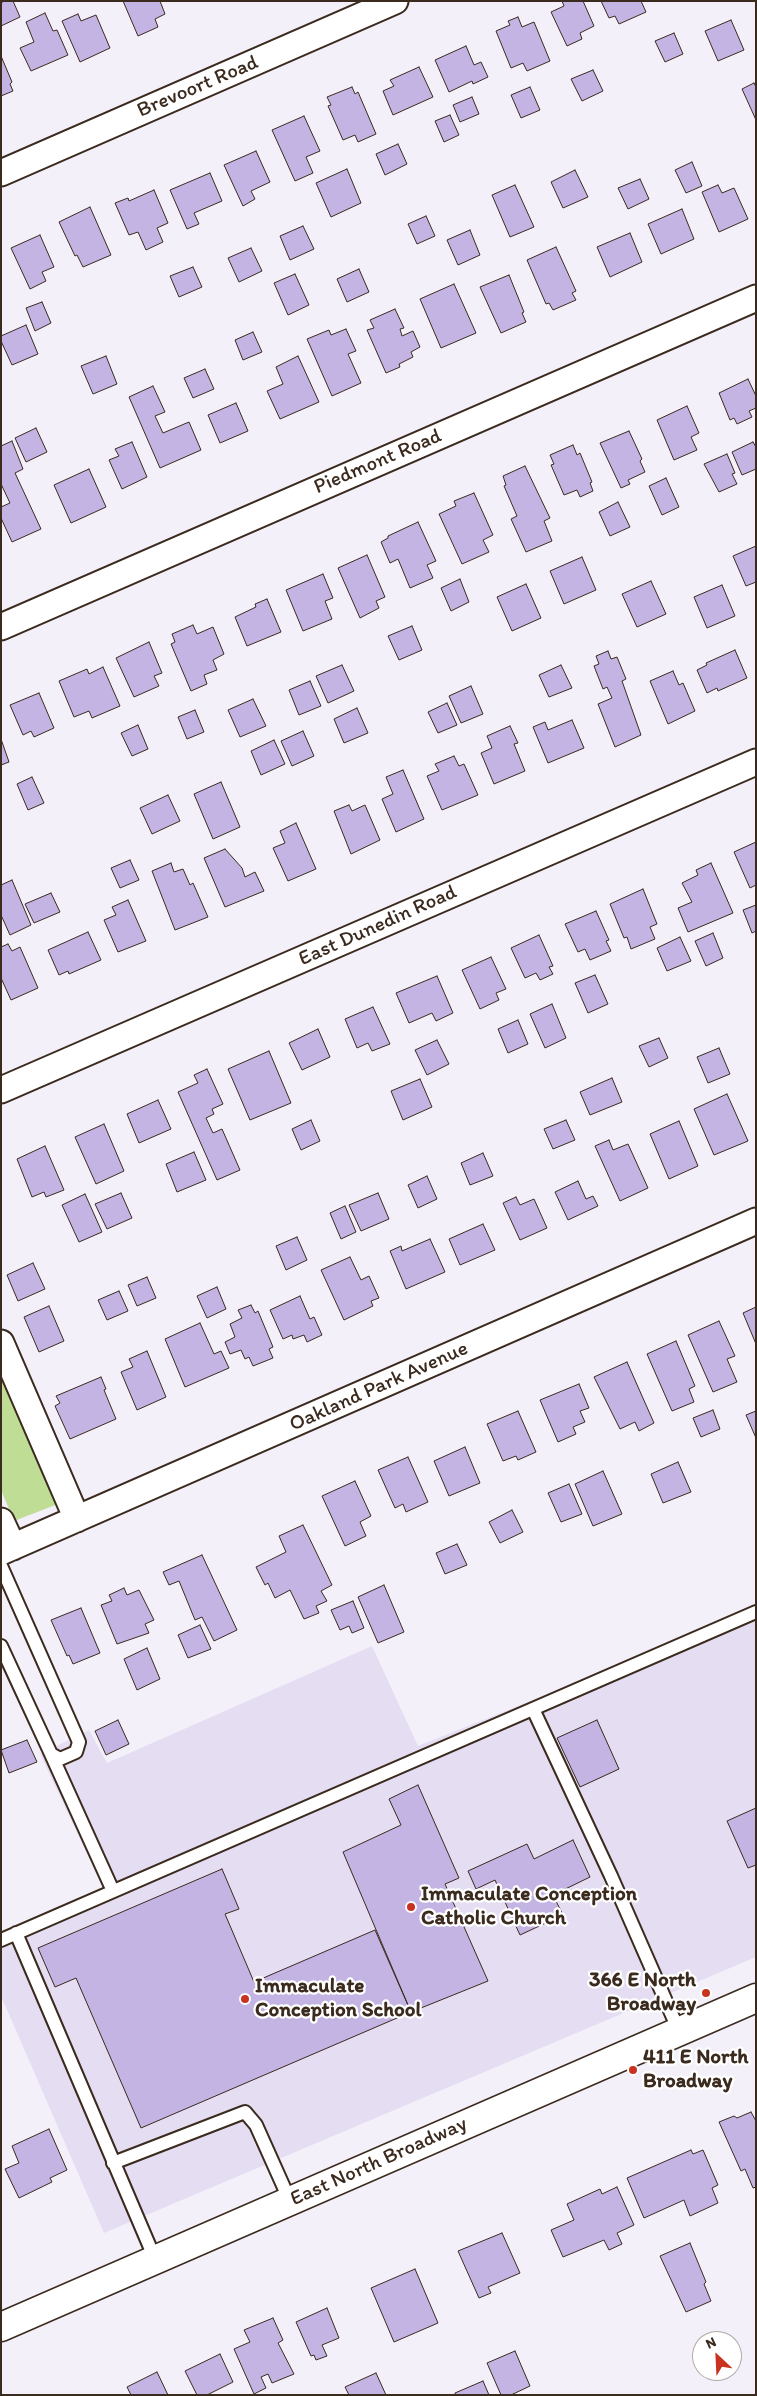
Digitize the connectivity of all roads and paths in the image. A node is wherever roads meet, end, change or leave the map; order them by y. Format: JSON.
{"nodes":[{"id":1,"x":395,"y":1,"type":"edge"},
{"id":2,"x":1,"y":173,"type":"edge"},
{"id":3,"x":756,"y":298,"type":"edge"},
{"id":4,"x":1,"y":627,"type":"edge"},
{"id":5,"x":756,"y":762,"type":"edge"},
{"id":6,"x":1,"y":1090,"type":"edge"},
{"id":7,"x":756,"y":1222,"type":"edge"},
{"id":8,"x":1,"y":1344,"type":"edge"},
{"id":9,"x":77,"y":1519,"type":"junction"},
{"id":10,"x":1,"y":1521,"type":"edge"},
{"id":11,"x":5,"y":1555,"type":"edge"},
{"id":12,"x":756,"y":1612,"type":"edge"},
{"id":13,"x":1,"y":1646,"type":"edge"},
{"id":14,"x":532,"y":1709,"type":"junction"},
{"id":15,"x":51,"y":1754,"type":"junction"},
{"id":16,"x":113,"y":1891,"type":"junction"},
{"id":17,"x":16,"y":1934,"type":"junction"},
{"id":18,"x":1,"y":1940,"type":"edge"},
{"id":19,"x":756,"y":1998,"type":"edge"},
{"id":20,"x":679,"y":2031,"type":"junction"},
{"id":21,"x":113,"y":2163,"type":"junction"},
{"id":22,"x":290,"y":2201,"type":"junction"},
{"id":23,"x":155,"y":2260,"type":"junction"},
{"id":24,"x":1,"y":2327,"type":"edge"}],
"edges":[{"from":1,"to":2,"type":"street","name":"Brevoort Road"},
{"from":3,"to":4,"type":"street","name":"Piedmont Road"},
{"from":5,"to":6,"type":"street","name":"East Dunedin Road"},
{"from":7,"to":9,"type":"street","name":"Oakland Park Avenue"},
{"from":8,"to":9,"type":"street"},
{"from":9,"to":11,"type":"street","name":"Oakland Park Avenue"},
{"from":10,"to":11,"type":"street"},
{"from":11,"to":15,"type":"lane"},
{"from":12,"to":14,"type":"lane"},
{"from":13,"to":15,"type":"lane"},
{"from":14,"to":16,"type":"lane"},
{"from":14,"to":20,"type":"lane"},
{"from":15,"to":16,"type":"lane"},
{"from":16,"to":17,"type":"lane"},
{"from":17,"to":18,"type":"lane"},
{"from":17,"to":21,"type":"lane"},
{"from":19,"to":20,"type":"main road","name":"East North Broadway"},
{"from":20,"to":22,"type":"main road","name":"East North Broadway"},
{"from":21,"to":22,"type":"lane"},
{"from":21,"to":23,"type":"lane"},
{"from":22,"to":23,"type":"main road","name":"East North Broadway"},
{"from":23,"to":24,"type":"main road","name":"East North Broadway"}]}
